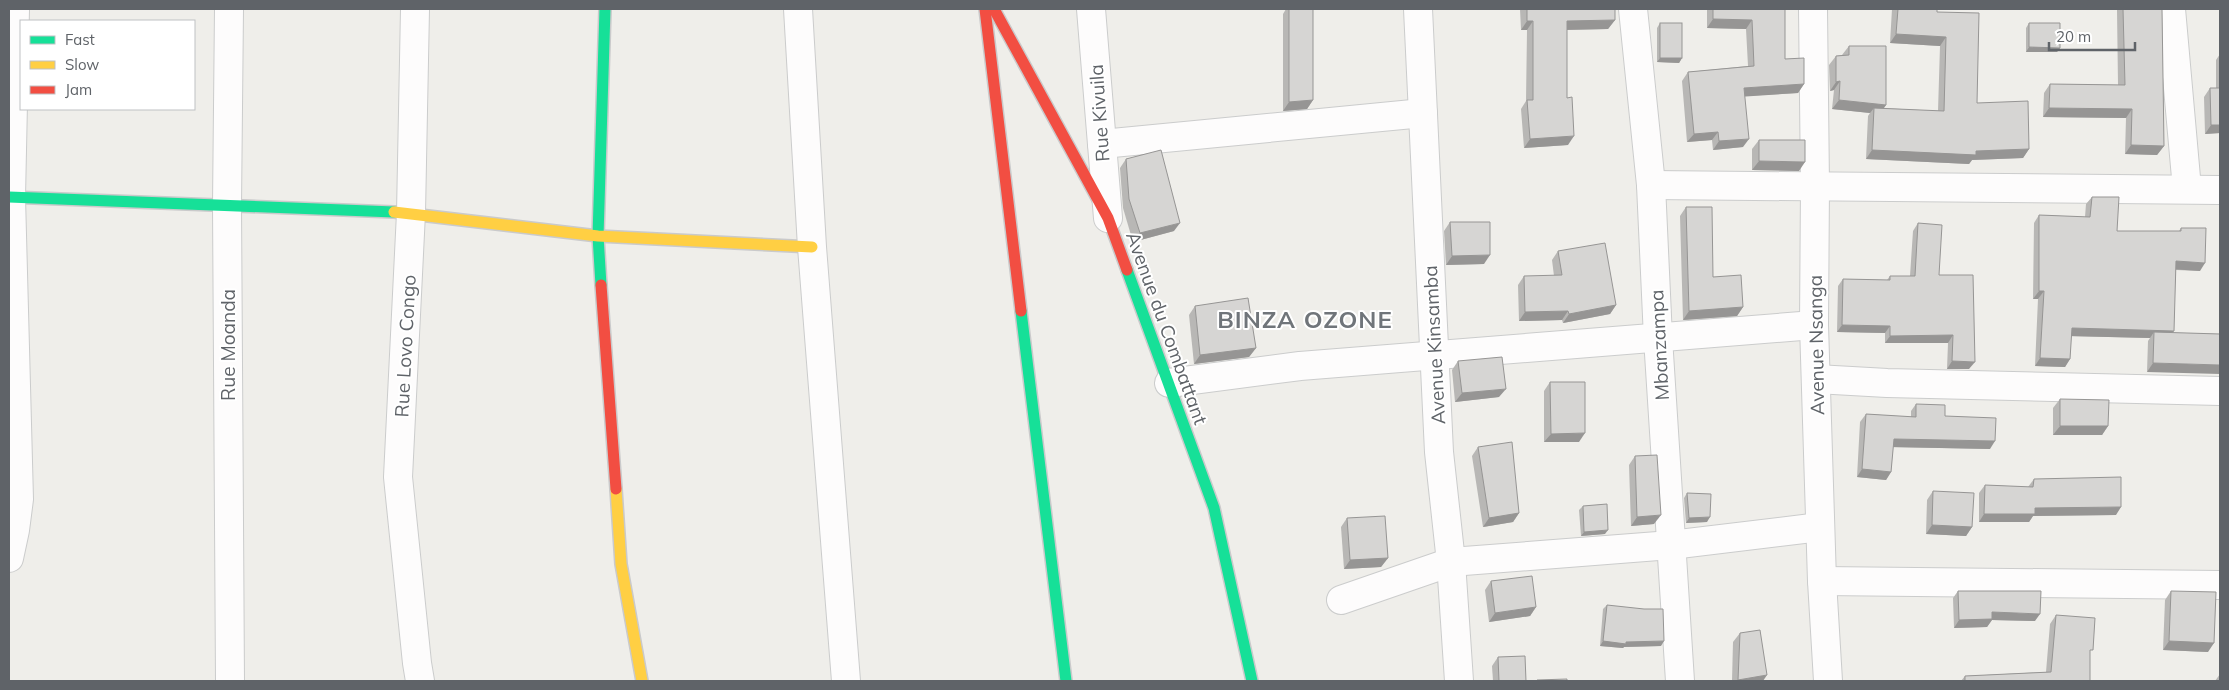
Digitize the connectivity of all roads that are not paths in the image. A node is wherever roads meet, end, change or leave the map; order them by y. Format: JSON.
{"nodes":[{"id":1,"x":15,"y":9,"type":"edge"},
{"id":2,"x":229,"y":9,"type":"edge"},
{"id":3,"x":415,"y":9,"type":"edge"},
{"id":4,"x":605,"y":9,"type":"edge"},
{"id":5,"x":798,"y":9,"type":"edge"},
{"id":6,"x":985,"y":9,"type":"edge"},
{"id":7,"x":994,"y":9,"type":"edge"},
{"id":8,"x":1091,"y":9,"type":"edge"},
{"id":9,"x":1418,"y":9,"type":"edge"},
{"id":10,"x":1633,"y":9,"type":"edge"},
{"id":11,"x":1813,"y":9,"type":"edge"},
{"id":12,"x":2171,"y":9,"type":"edge"},
{"id":13,"x":1423,"y":113,"type":"junction"},
{"id":14,"x":1102,"y":144,"type":"junction"},
{"id":15,"x":1651,"y":185,"type":"junction"},
{"id":16,"x":1816,"y":186,"type":"junction"},
{"id":17,"x":2187,"y":189,"type":"junction"},
{"id":18,"x":2220,"y":190,"type":"edge"},
{"id":19,"x":10,"y":197,"type":"edge"},
{"id":20,"x":227,"y":205,"type":"junction"},
{"id":21,"x":411,"y":213,"type":"junction"},
{"id":22,"x":1108,"y":218,"type":"junction"},
{"id":23,"x":598,"y":236,"type":"junction"},
{"id":24,"x":812,"y":246,"type":"junction"},
{"id":25,"x":1814,"y":325,"type":"junction"},
{"id":26,"x":1658,"y":338,"type":"junction"},
{"id":27,"x":1435,"y":356,"type":"junction"},
{"id":28,"x":1816,"y":379,"type":"junction"},
{"id":29,"x":1169,"y":384,"type":"junction"},
{"id":30,"x":2220,"y":391,"type":"edge"},
{"id":31,"x":1820,"y":527,"type":"junction"},
{"id":32,"x":1671,"y":545,"type":"junction"},
{"id":33,"x":9,"y":558,"type":"edge"},
{"id":34,"x":1451,"y":562,"type":"junction"},
{"id":35,"x":1822,"y":581,"type":"junction"},
{"id":36,"x":2220,"y":585,"type":"edge"},
{"id":37,"x":1341,"y":600,"type":"dead end"},
{"id":38,"x":230,"y":681,"type":"edge"},
{"id":39,"x":420,"y":681,"type":"edge"},
{"id":40,"x":642,"y":681,"type":"edge"},
{"id":41,"x":846,"y":681,"type":"edge"},
{"id":42,"x":1066,"y":681,"type":"edge"},
{"id":43,"x":1252,"y":681,"type":"edge"},
{"id":44,"x":1459,"y":681,"type":"edge"},
{"id":45,"x":1680,"y":681,"type":"edge"},
{"id":46,"x":1828,"y":681,"type":"edge"}],
"edges":[{"from":1,"to":19,"type":"street"},
{"from":2,"to":20,"type":"street","name":"Rue Moanda"},
{"from":3,"to":21,"type":"street","name":"Rue Lovo Congo"},
{"from":4,"to":23,"type":"street"},
{"from":5,"to":24,"type":"street"},
{"from":6,"to":42,"type":"street"},
{"from":7,"to":22,"type":"street","name":"Avenue du Combattant"},
{"from":8,"to":14,"type":"street","name":"Rue Kivuila"},
{"from":9,"to":13,"type":"street","name":"Avenue Kinsamba"},
{"from":10,"to":15,"type":"street","name":"Mbanzampa"},
{"from":11,"to":16,"type":"street","name":"Avenue Nsanga"},
{"from":12,"to":17,"type":"street"},
{"from":13,"to":14,"type":"street"},
{"from":13,"to":27,"type":"street","name":"Avenue Kinsamba"},
{"from":14,"to":22,"type":"street","name":"Rue Kivuila"},
{"from":15,"to":16,"type":"street"},
{"from":15,"to":26,"type":"street","name":"Mbanzampa"},
{"from":16,"to":17,"type":"street"},
{"from":16,"to":25,"type":"street","name":"Avenue Nsanga"},
{"from":17,"to":18,"type":"street"},
{"from":19,"to":20,"type":"street"},
{"from":19,"to":33,"type":"street"},
{"from":20,"to":21,"type":"street"},
{"from":20,"to":38,"type":"street","name":"Rue Moanda"},
{"from":21,"to":23,"type":"street"},
{"from":21,"to":39,"type":"street","name":"Rue Lovo Congo"},
{"from":22,"to":29,"type":"street","name":"Avenue du Combattant"},
{"from":23,"to":24,"type":"street"},
{"from":23,"to":40,"type":"street"},
{"from":24,"to":41,"type":"street"},
{"from":25,"to":26,"type":"street"},
{"from":25,"to":28,"type":"street","name":"Avenue Nsanga"},
{"from":26,"to":27,"type":"street"},
{"from":26,"to":32,"type":"street","name":"Mbanzampa"},
{"from":27,"to":29,"type":"street"},
{"from":27,"to":34,"type":"street","name":"Avenue Kinsamba"},
{"from":28,"to":30,"type":"street"},
{"from":28,"to":31,"type":"street","name":"Avenue Nsanga"},
{"from":29,"to":43,"type":"street","name":"Avenue du Combattant"},
{"from":31,"to":32,"type":"street"},
{"from":31,"to":35,"type":"street","name":"Avenue Nsanga"},
{"from":32,"to":34,"type":"street"},
{"from":32,"to":45,"type":"street","name":"Mbanzampa"},
{"from":34,"to":37,"type":"street"},
{"from":34,"to":44,"type":"street","name":"Avenue Kinsamba"},
{"from":35,"to":36,"type":"street"},
{"from":35,"to":46,"type":"street","name":"Avenue Nsanga"}]}
